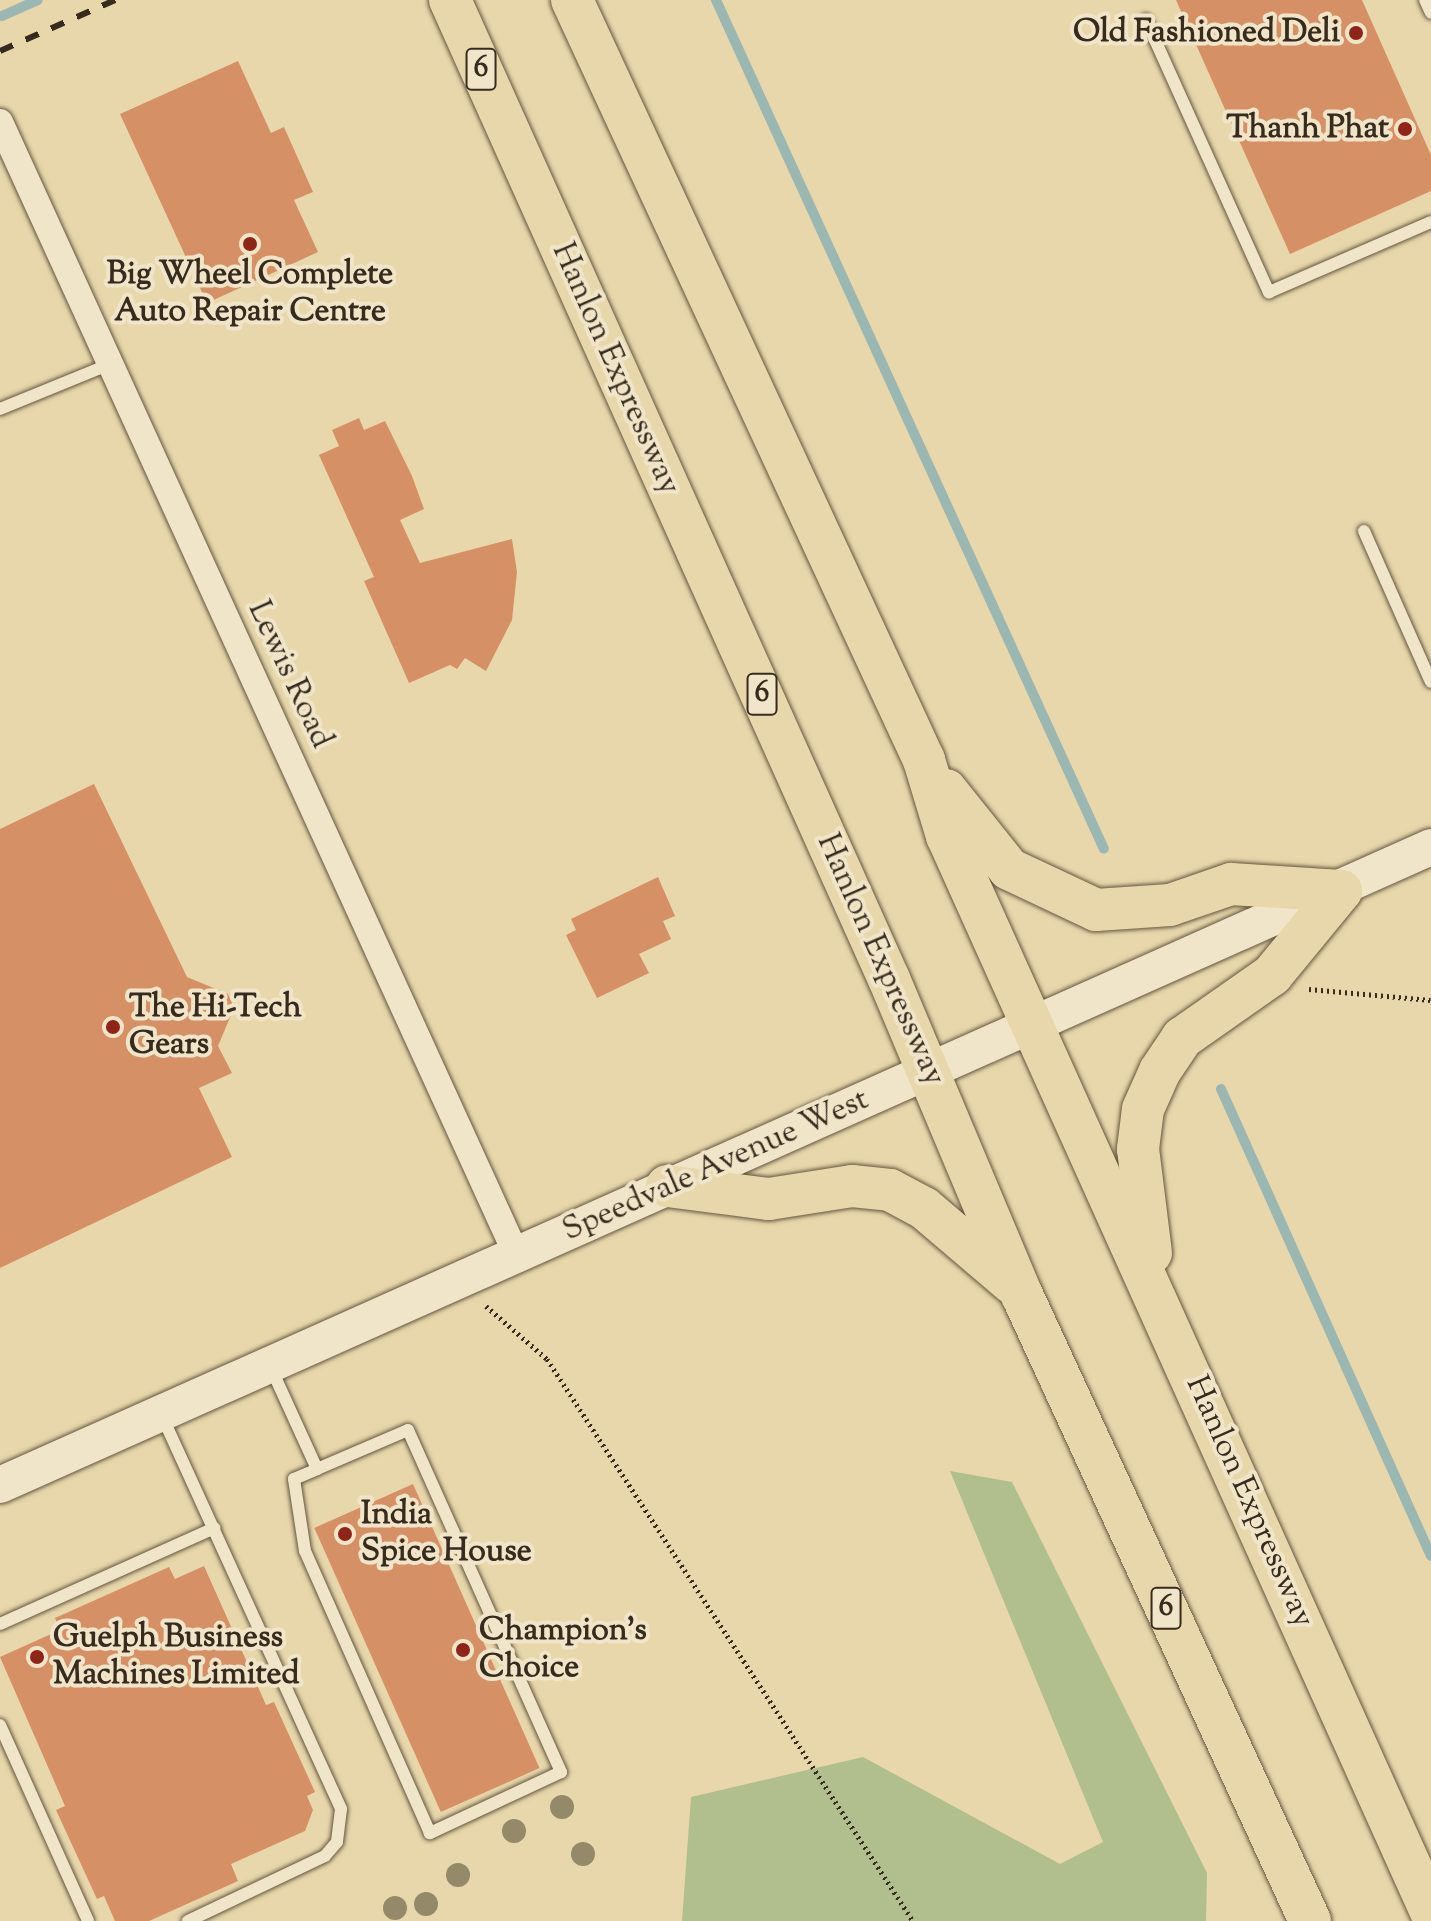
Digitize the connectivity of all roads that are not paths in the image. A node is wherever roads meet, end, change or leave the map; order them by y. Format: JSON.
{"nodes":[{"id":1,"x":450,"y":0,"type":"edge"},
{"id":2,"x":572,"y":0,"type":"edge"},
{"id":3,"x":1425,"y":0,"type":"edge"},
{"id":4,"x":1431,"y":13,"type":"edge"},
{"id":5,"x":1146,"y":20,"type":"dead end"},
{"id":6,"x":0,"y":122,"type":"edge"},
{"id":7,"x":1431,"y":222,"type":"edge"},
{"id":8,"x":110,"y":364,"type":"junction"},
{"id":9,"x":0,"y":409,"type":"edge"},
{"id":10,"x":1364,"y":531,"type":"dead end"},
{"id":11,"x":1431,"y":682,"type":"edge"},
{"id":12,"x":924,"y":760,"type":"junction"},
{"id":13,"x":1431,"y":847,"type":"edge"},
{"id":14,"x":1341,"y":891,"type":"junction"},
{"id":15,"x":1035,"y":1028,"type":"junction"},
{"id":16,"x":929,"y":1070,"type":"junction"},
{"id":17,"x":667,"y":1186,"type":"junction"},
{"id":18,"x":517,"y":1256,"type":"junction"},
{"id":19,"x":1022,"y":1295,"type":"junction"},
{"id":20,"x":1158,"y":1298,"type":"junction"},
{"id":21,"x":270,"y":1365,"type":"junction"},
{"id":22,"x":161,"y":1413,"type":"junction"},
{"id":23,"x":317,"y":1469,"type":"junction"},
{"id":24,"x":0,"y":1485,"type":"edge"},
{"id":25,"x":215,"y":1528,"type":"junction"},
{"id":26,"x":0,"y":1624,"type":"edge"},
{"id":27,"x":0,"y":1725,"type":"edge"},
{"id":28,"x":1431,"y":1912,"type":"edge"},
{"id":29,"x":88,"y":1921,"type":"edge"},
{"id":30,"x":188,"y":1921,"type":"edge"},
{"id":31,"x":1310,"y":1921,"type":"edge"}],
"edges":[{"from":1,"to":16,"type":"highway","name":"Hanlon Expressway","number":"6"},
{"from":2,"to":12,"type":"highway","name":"Hanlon Expressway"},
{"from":3,"to":4,"type":"lane"},
{"from":5,"to":7,"type":"lane"},
{"from":6,"to":8,"type":"street","name":"Lewis Road"},
{"from":8,"to":9,"type":"lane"},
{"from":8,"to":18,"type":"street","name":"Lewis Road"},
{"from":10,"to":11,"type":"lane"},
{"from":12,"to":14,"type":"highway"},
{"from":12,"to":15,"type":"highway","name":"Hanlon Expressway"},
{"from":13,"to":14,"type":"main road","name":"Speedvale Avenue West"},
{"from":14,"to":15,"type":"main road","name":"Speedvale Avenue West"},
{"from":14,"to":20,"type":"highway"},
{"from":15,"to":16,"type":"main road","name":"Speedvale Avenue West"},
{"from":15,"to":20,"type":"highway","name":"Hanlon Expressway"},
{"from":16,"to":17,"type":"main road","name":"Speedvale Avenue West"},
{"from":16,"to":19,"type":"highway","name":"Hanlon Expressway","number":"6"},
{"from":17,"to":18,"type":"main road","name":"Speedvale Avenue West"},
{"from":17,"to":19,"type":"highway"},
{"from":18,"to":21,"type":"main road","name":"Speedvale Avenue West"},
{"from":19,"to":31,"type":"highway","name":"Hanlon Expressway","number":"6"},
{"from":20,"to":28,"type":"highway","name":"Hanlon Expressway"},
{"from":21,"to":22,"type":"main road","name":"Speedvale Avenue West"},
{"from":21,"to":23,"type":"lane"},
{"from":22,"to":24,"type":"main road","name":"Speedvale Avenue West"},
{"from":22,"to":25,"type":"lane"},
{"from":23,"to":23,"type":"lane"},
{"from":25,"to":26,"type":"lane"},
{"from":25,"to":30,"type":"lane"},
{"from":27,"to":29,"type":"lane"}]}
